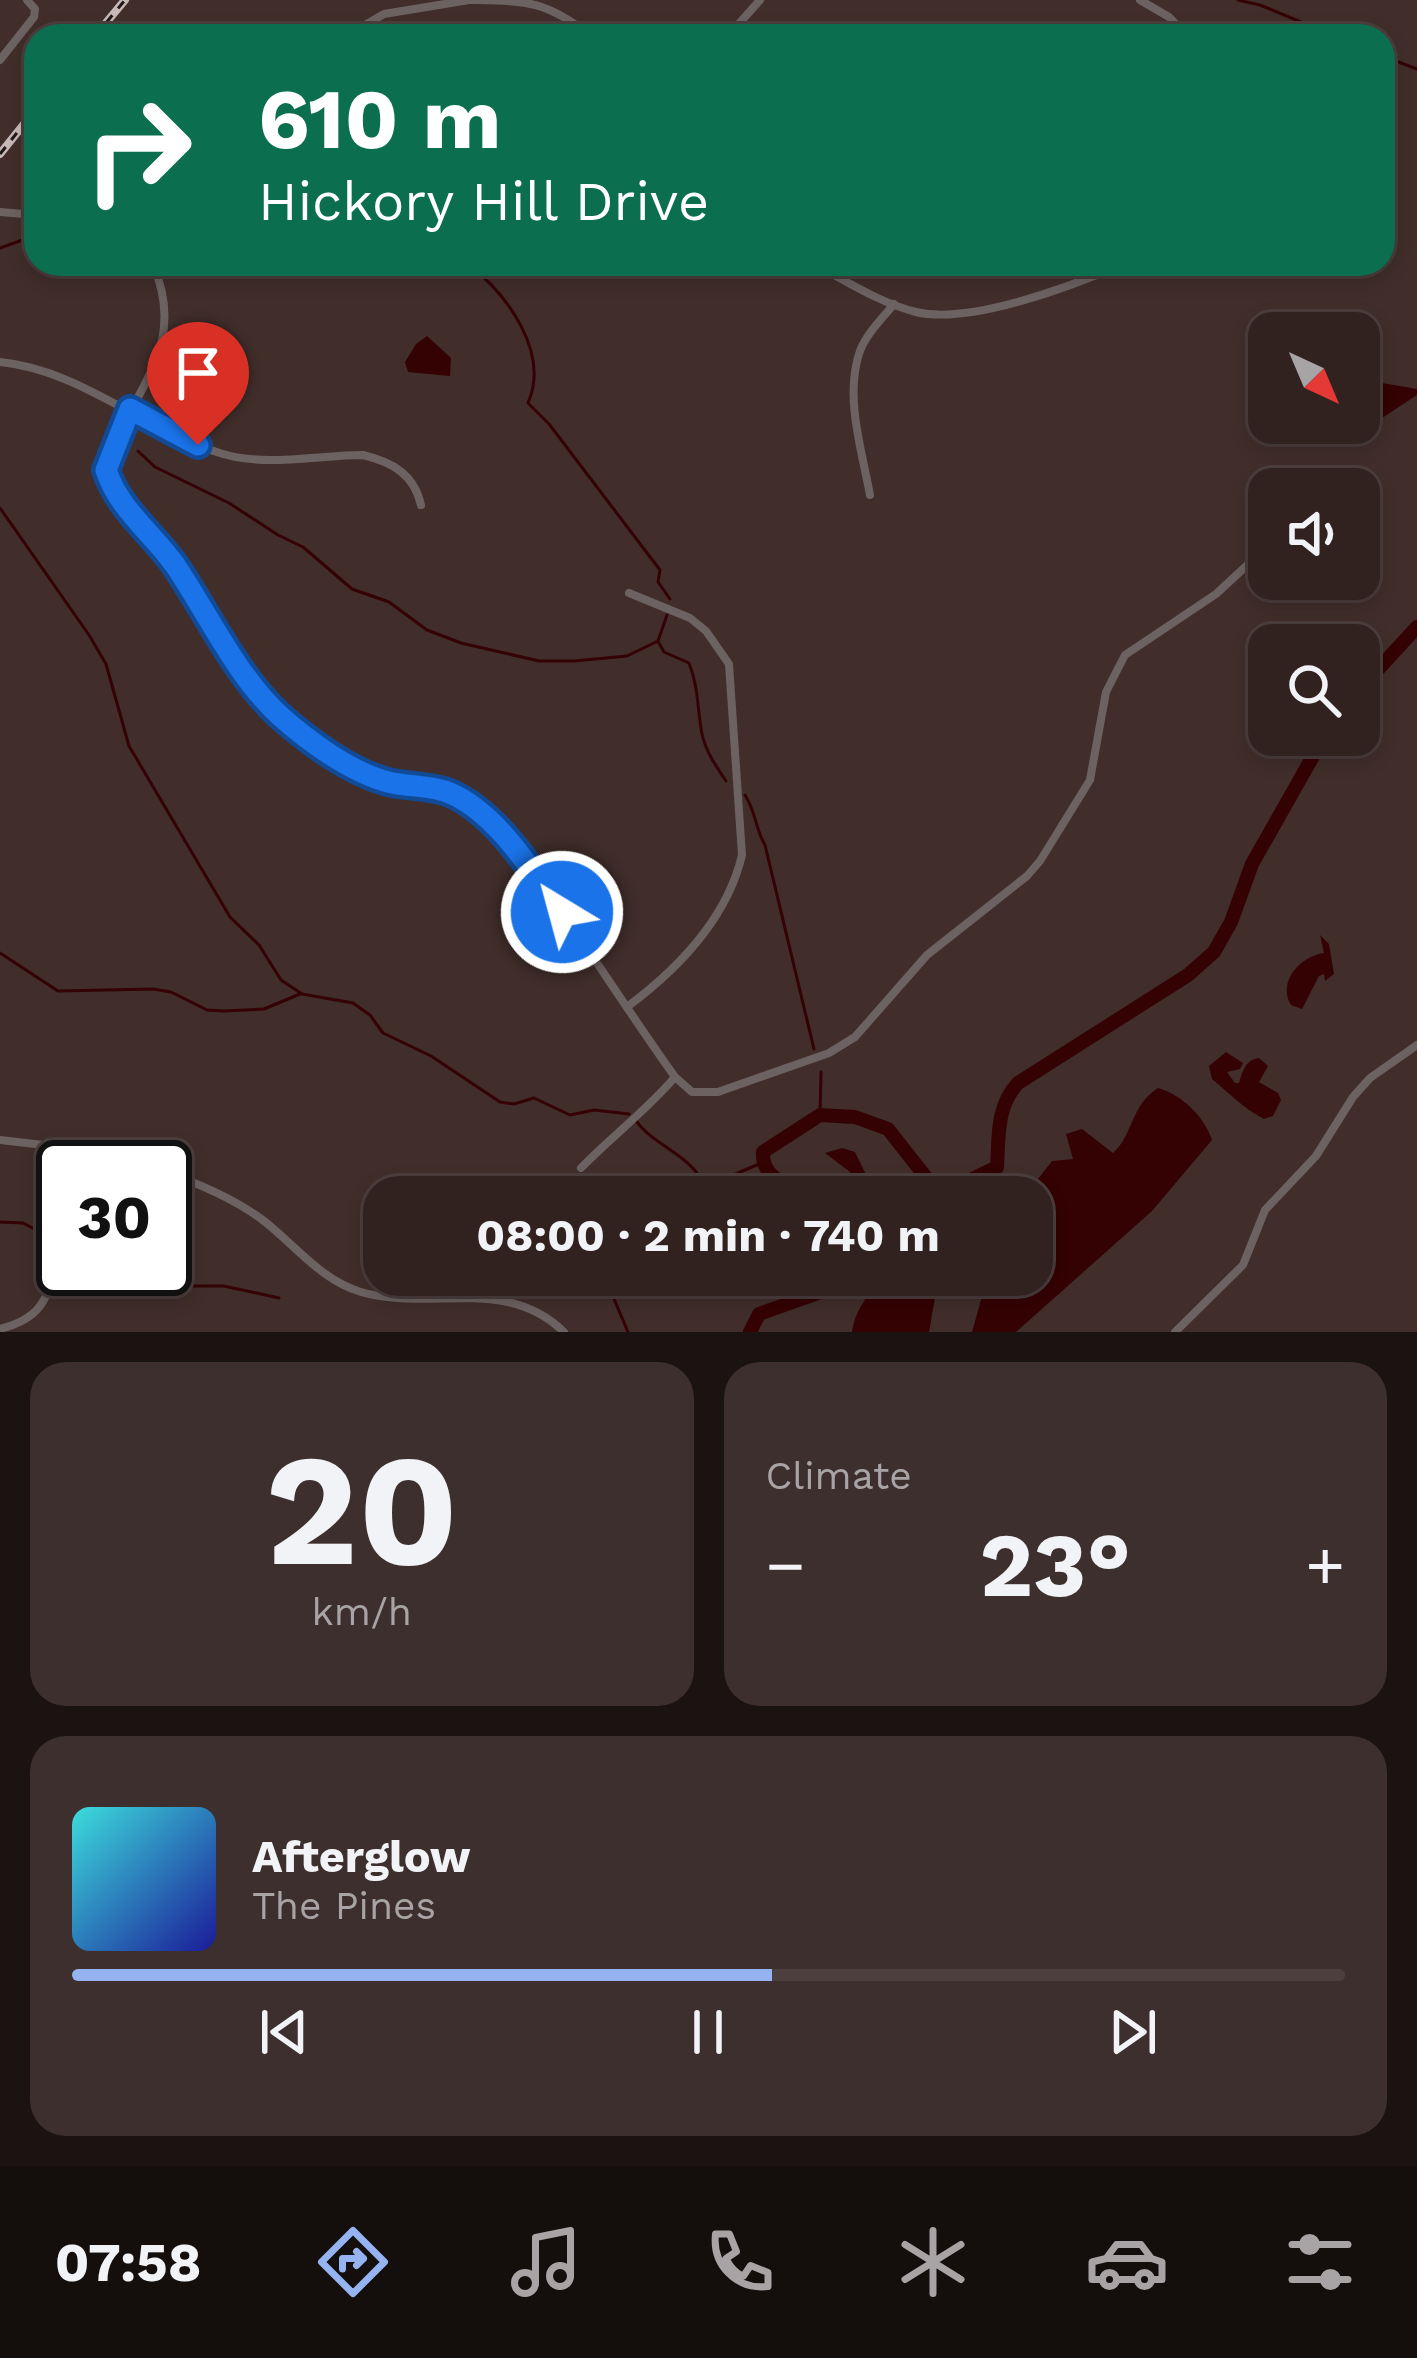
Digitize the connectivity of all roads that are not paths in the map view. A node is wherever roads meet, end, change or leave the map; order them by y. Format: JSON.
{"nodes":[{"id":1,"x":469,"y":0,"type":"edge"},
{"id":2,"x":760,"y":0,"type":"edge"},
{"id":3,"x":1141,"y":0,"type":"edge"},
{"id":4,"x":367,"y":24,"type":"edge"},
{"id":5,"x":575,"y":24,"type":"edge"},
{"id":6,"x":739,"y":24,"type":"edge"},
{"id":7,"x":1176,"y":24,"type":"edge"},
{"id":8,"x":24,"y":29,"type":"edge"},
{"id":9,"x":0,"y":60,"type":"edge"},
{"id":10,"x":157,"y":276,"type":"edge"},
{"id":11,"x":838,"y":276,"type":"edge"},
{"id":12,"x":1096,"y":276,"type":"edge"},
{"id":13,"x":895,"y":304,"type":"junction"},
{"id":14,"x":0,"y":362,"type":"edge"},
{"id":15,"x":130,"y":409,"type":"junction"},
{"id":16,"x":870,"y":495,"type":"dead end"},
{"id":17,"x":422,"y":505,"type":"dead end"},
{"id":18,"x":1248,"y":564,"type":"edge"},
{"id":19,"x":628,"y":593,"type":"dead end"},
{"id":20,"x":627,"y":1007,"type":"junction"},
{"id":21,"x":1417,"y":1045,"type":"edge"},
{"id":22,"x":674,"y":1077,"type":"junction"},
{"id":23,"x":0,"y":1140,"type":"edge"},
{"id":24,"x":36,"y":1144,"type":"edge"},
{"id":25,"x":581,"y":1168,"type":"dead end"},
{"id":26,"x":192,"y":1184,"type":"edge"},
{"id":27,"x":47,"y":1296,"type":"edge"},
{"id":28,"x":0,"y":1329,"type":"edge"},
{"id":29,"x":564,"y":1332,"type":"edge"},
{"id":30,"x":1174,"y":1332,"type":"edge"}],
"edges":[{"from":1,"to":4,"type":"street"},
{"from":1,"to":5,"type":"street"},
{"from":2,"to":6,"type":"street"},
{"from":3,"to":7,"type":"street"},
{"from":8,"to":9,"type":"street"},
{"from":10,"to":15,"type":"street"},
{"from":11,"to":13,"type":"street"},
{"from":12,"to":13,"type":"street"},
{"from":13,"to":16,"type":"street"},
{"from":14,"to":15,"type":"street"},
{"from":15,"to":17,"type":"street"},
{"from":15,"to":20,"type":"street"},
{"from":18,"to":22,"type":"street"},
{"from":19,"to":20,"type":"street"},
{"from":20,"to":22,"type":"street"},
{"from":21,"to":30,"type":"street"},
{"from":22,"to":25,"type":"street"},
{"from":23,"to":24,"type":"street"},
{"from":26,"to":29,"type":"street"},
{"from":27,"to":28,"type":"street"}]}
